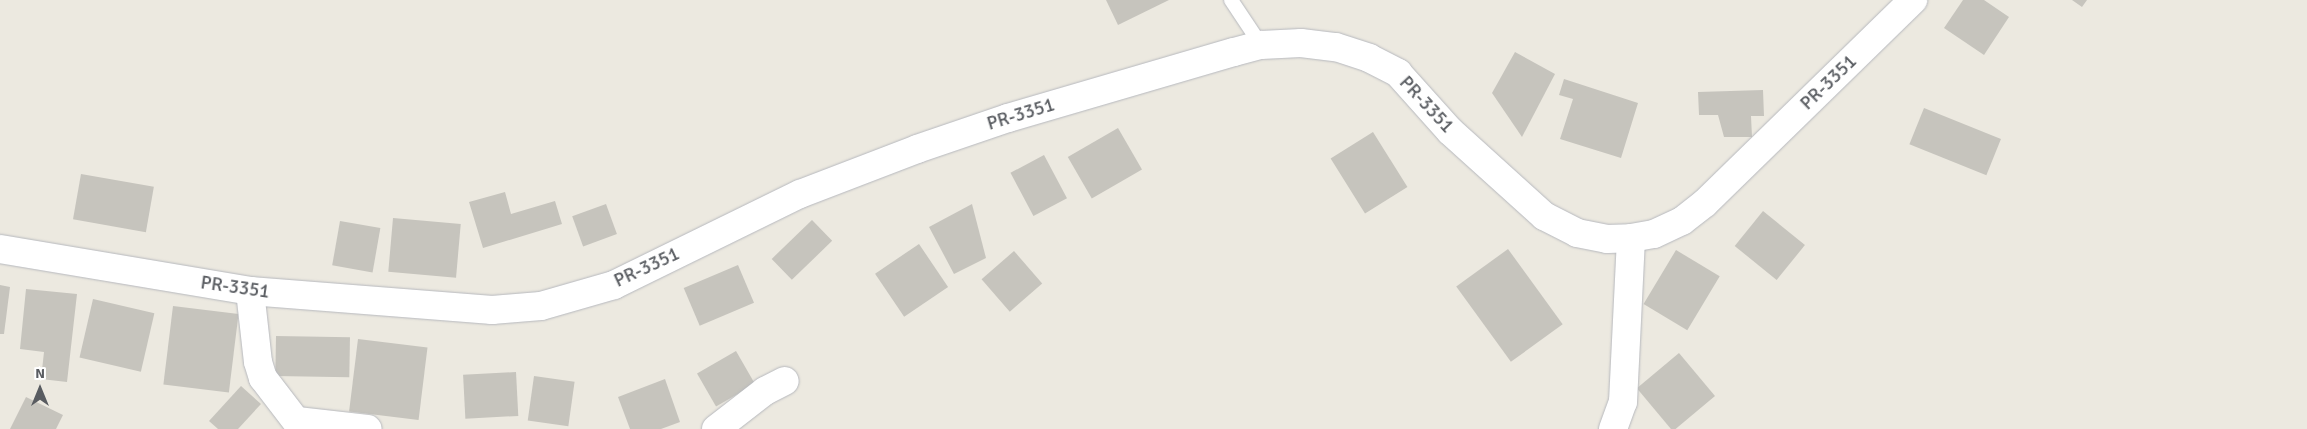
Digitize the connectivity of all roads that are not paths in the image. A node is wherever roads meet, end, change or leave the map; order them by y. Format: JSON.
{"nodes":[{"id":1,"x":1231,"y":0,"type":"edge"},
{"id":2,"x":1913,"y":0,"type":"edge"},
{"id":3,"x":1261,"y":45,"type":"junction"},
{"id":4,"x":1631,"y":238,"type":"junction"},
{"id":5,"x":0,"y":250,"type":"edge"},
{"id":6,"x":250,"y":291,"type":"junction"},
{"id":7,"x":785,"y":381,"type":"dead end"},
{"id":8,"x":300,"y":425,"type":"edge"},
{"id":9,"x":368,"y":429,"type":"edge"},
{"id":10,"x":716,"y":429,"type":"edge"},
{"id":11,"x":1613,"y":429,"type":"edge"}],
"edges":[{"from":1,"to":3,"type":"lane"},
{"from":2,"to":4,"type":"street","name":"PR-3351","number":"PR-3351"},
{"from":3,"to":4,"type":"street","name":"PR-3351","number":"PR-3351"},
{"from":3,"to":6,"type":"street","name":"PR-3351","number":"PR-3351"},
{"from":4,"to":11,"type":"street"},
{"from":5,"to":6,"type":"street","name":"PR-3351","number":"PR-3351"},
{"from":6,"to":8,"type":"street"},
{"from":7,"to":10,"type":"street"},
{"from":8,"to":9,"type":"street"}]}
